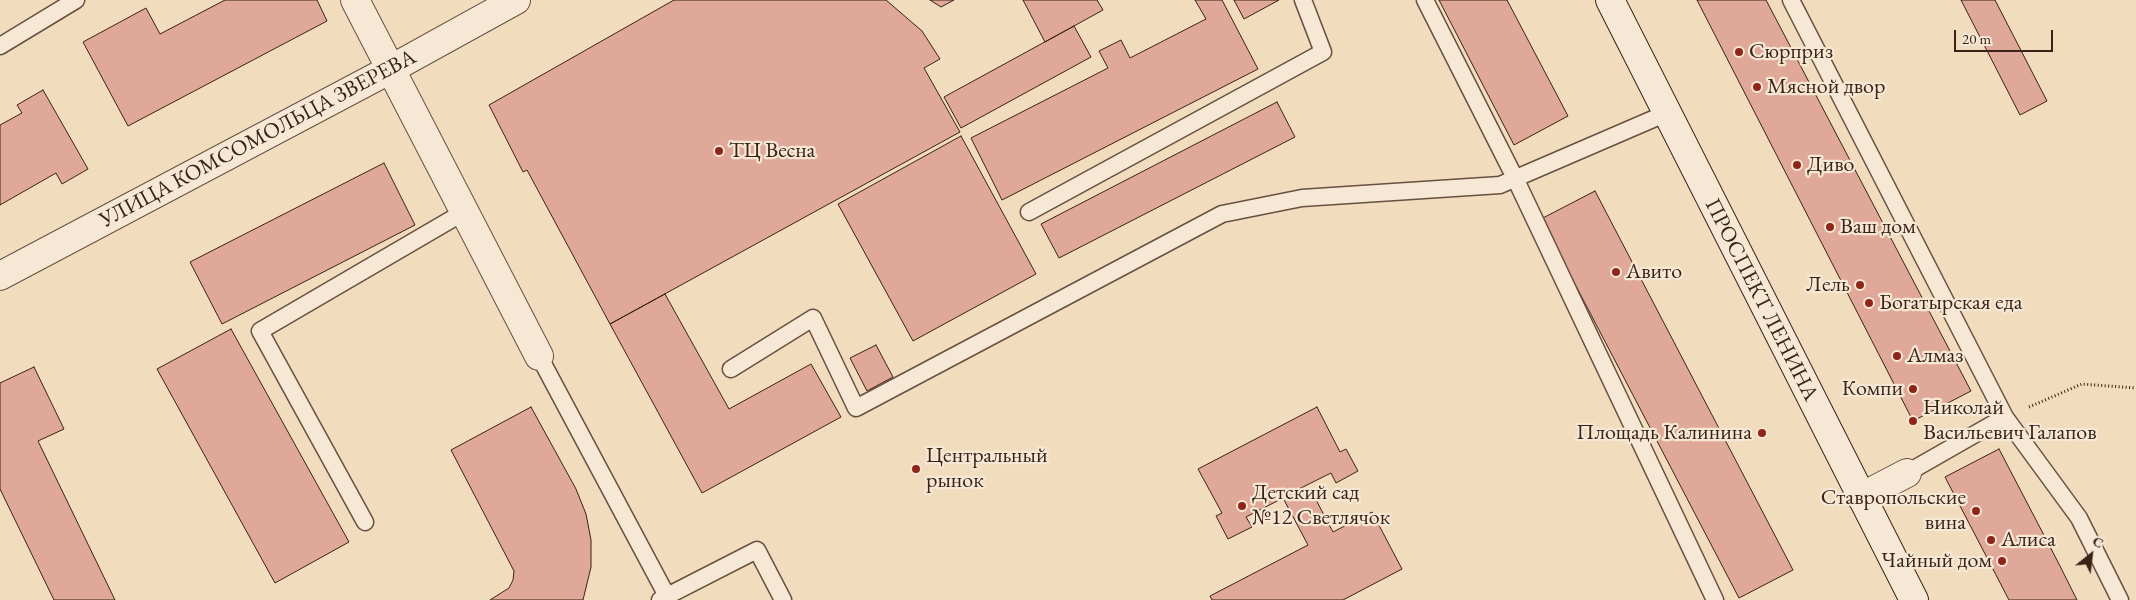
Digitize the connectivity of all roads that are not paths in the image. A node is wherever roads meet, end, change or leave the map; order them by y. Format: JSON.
{"nodes":[{"id":1,"x":76,"y":0,"type":"edge"},
{"id":2,"x":355,"y":0,"type":"edge"},
{"id":3,"x":516,"y":0,"type":"edge"},
{"id":4,"x":1303,"y":0,"type":"edge"},
{"id":5,"x":1425,"y":0,"type":"edge"},
{"id":6,"x":1610,"y":0,"type":"edge"},
{"id":7,"x":1791,"y":0,"type":"edge"},
{"id":8,"x":0,"y":46,"type":"edge"},
{"id":9,"x":391,"y":69,"type":"junction"},
{"id":10,"x":1667,"y":113,"type":"junction"},
{"id":11,"x":1515,"y":178,"type":"junction"},
{"id":12,"x":464,"y":212,"type":"junction"},
{"id":13,"x":1029,"y":212,"type":"dead end"},
{"id":14,"x":0,"y":276,"type":"edge"},
{"id":15,"x":539,"y":356,"type":"joint"},
{"id":16,"x":730,"y":369,"type":"dead end"},
{"id":17,"x":2005,"y":417,"type":"junction"},
{"id":18,"x":1907,"y":473,"type":"joint"},
{"id":19,"x":1861,"y":498,"type":"junction"},
{"id":20,"x":365,"y":522,"type":"dead end"},
{"id":21,"x":664,"y":598,"type":"edge"},
{"id":22,"x":783,"y":600,"type":"edge"},
{"id":23,"x":1715,"y":600,"type":"edge"},
{"id":24,"x":1914,"y":600,"type":"edge"},
{"id":25,"x":2120,"y":600,"type":"edge"}],
"edges":[{"from":1,"to":8,"type":"lane"},
{"from":2,"to":9,"type":"street"},
{"from":3,"to":9,"type":"street","name":"УЛИЦА КОМСОМОЛЬЦА ЗВЕРЕВА"},
{"from":4,"to":13,"type":"lane"},
{"from":5,"to":11,"type":"lane"},
{"from":6,"to":10,"type":"street","name":"ПРОСПЕКТ ЛЕНИНА"},
{"from":7,"to":17,"type":"lane"},
{"from":9,"to":12,"type":"street"},
{"from":9,"to":14,"type":"street","name":"УЛИЦА КОМСОМОЛЬЦА ЗВЕРЕВА"},
{"from":10,"to":11,"type":"lane"},
{"from":10,"to":19,"type":"street","name":"ПРОСПЕКТ ЛЕНИНА"},
{"from":11,"to":16,"type":"lane"},
{"from":11,"to":23,"type":"lane"},
{"from":12,"to":15,"type":"street"},
{"from":12,"to":20,"type":"lane"},
{"from":15,"to":21,"type":"lane"},
{"from":17,"to":18,"type":"lane"},
{"from":17,"to":25,"type":"lane"},
{"from":18,"to":19,"type":"street"},
{"from":19,"to":24,"type":"street","name":"ПРОСПЕКТ ЛЕНИНА"},
{"from":21,"to":22,"type":"lane"}]}
